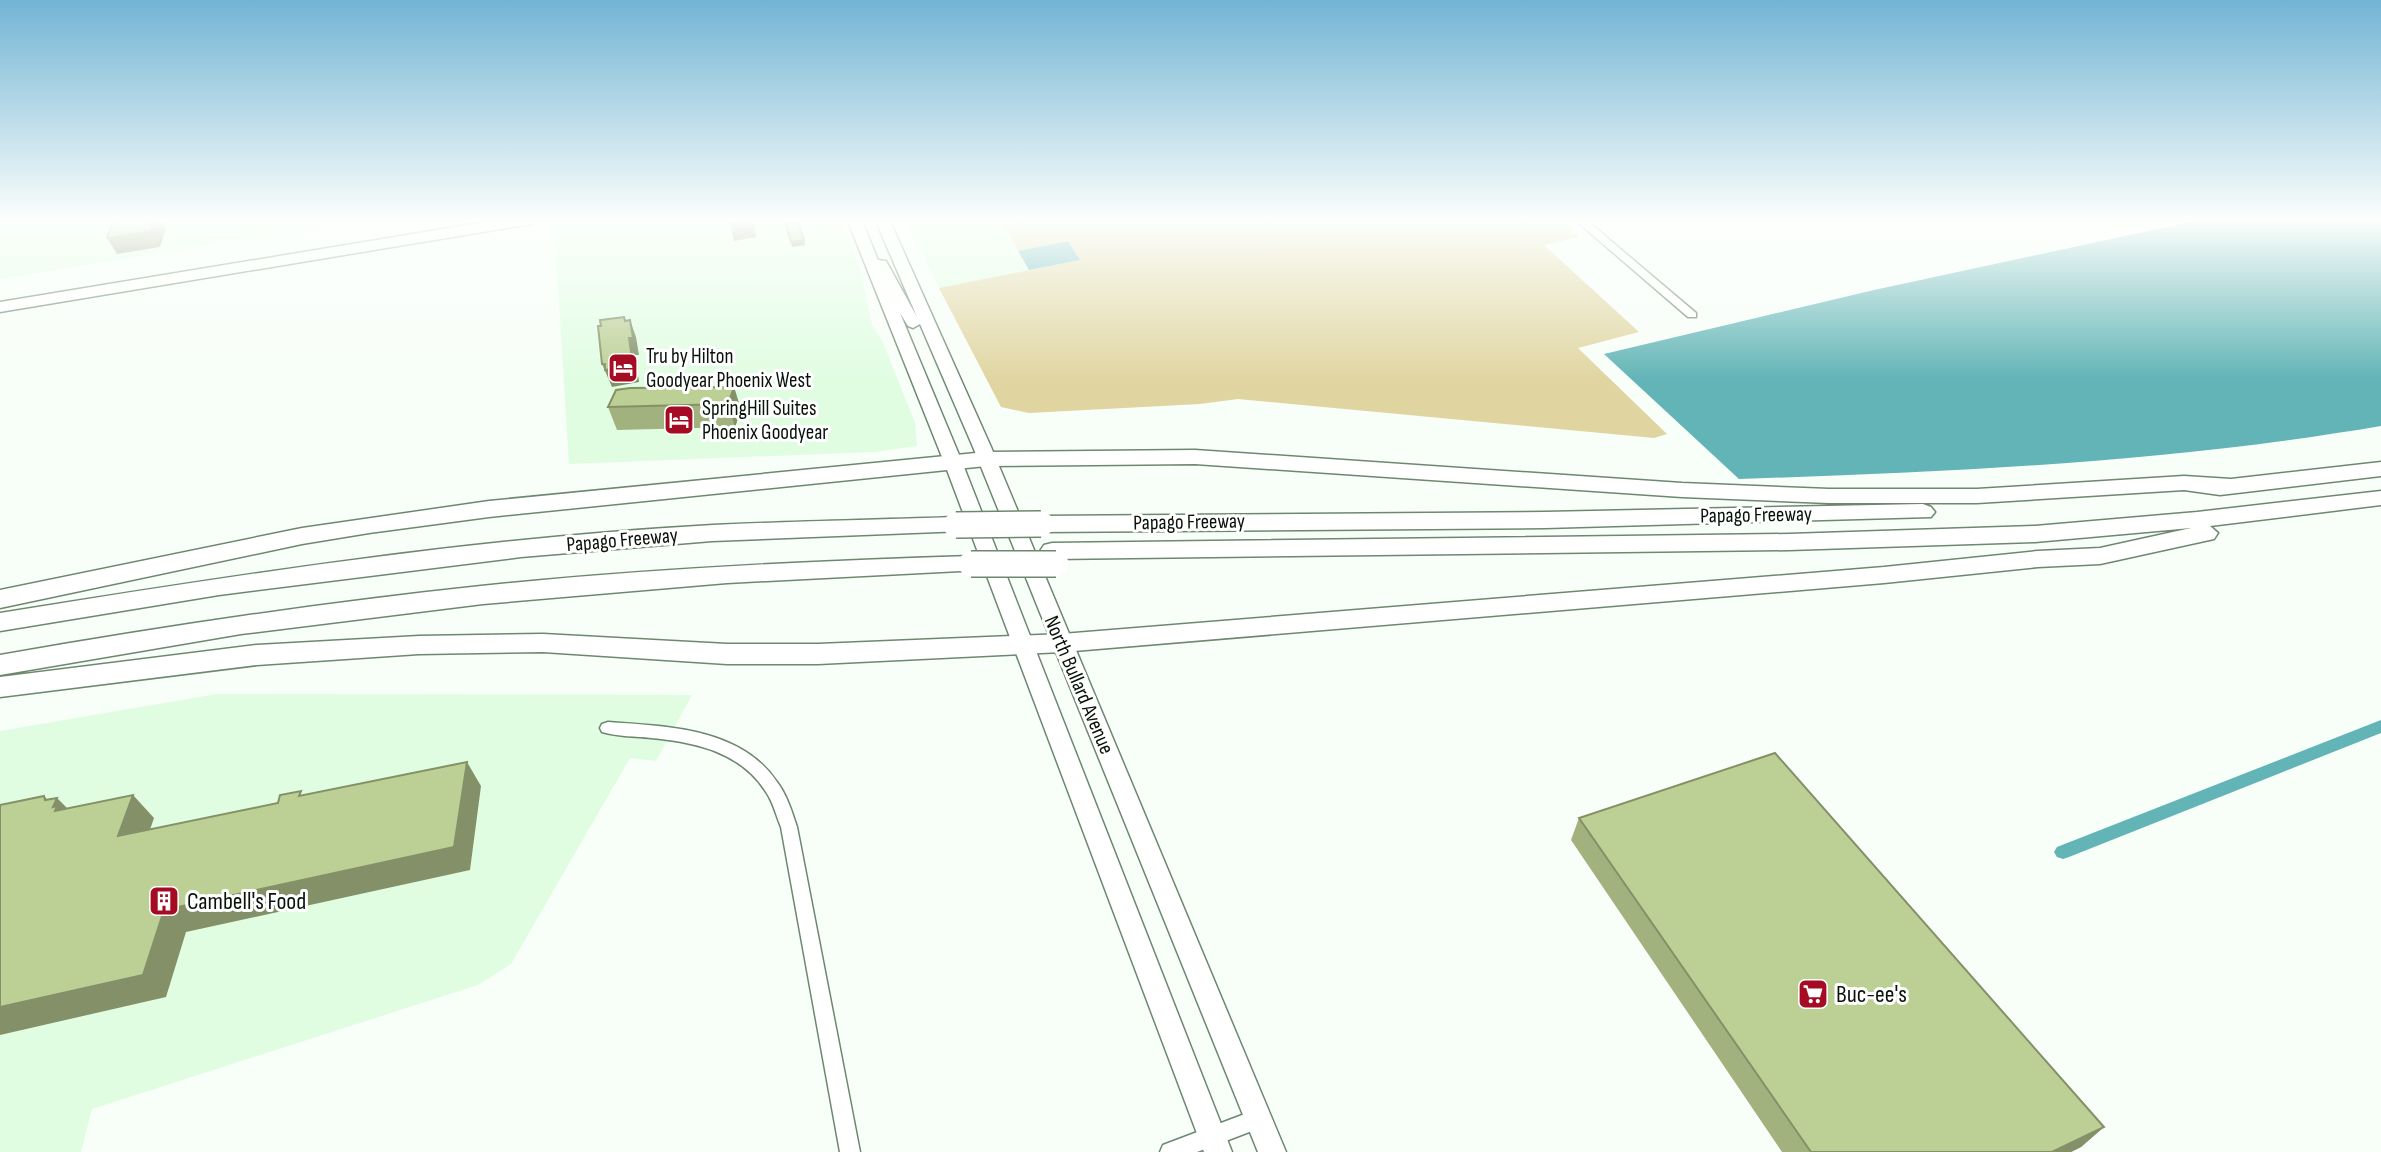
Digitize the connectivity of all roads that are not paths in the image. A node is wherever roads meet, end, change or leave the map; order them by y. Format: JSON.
{"nodes":[{"id":1,"x":125,"y":273,"type":"edge"},
{"id":2,"x":154,"y":273,"type":"edge"},
{"id":3,"x":188,"y":273,"type":"edge"},
{"id":4,"x":874,"y":273,"type":"edge"},
{"id":5,"x":887,"y":273,"type":"edge"},
{"id":6,"x":905,"y":273,"type":"edge"},
{"id":7,"x":1642,"y":273,"type":"edge"},
{"id":8,"x":74,"y":281,"type":"junction"},
{"id":9,"x":0,"y":293,"type":"edge"},
{"id":10,"x":61,"y":297,"type":"junction"},
{"id":11,"x":0,"y":304,"type":"edge"},
{"id":12,"x":1692,"y":315,"type":"dead end"},
{"id":13,"x":933,"y":339,"type":"junction"},
{"id":14,"x":986,"y":459,"type":"junction"},
{"id":15,"x":953,"y":462,"type":"junction"},
{"id":16,"x":2381,"y":469,"type":"edge"},
{"id":17,"x":2236,"y":486,"type":"junction"},
{"id":18,"x":2381,"y":498,"type":"edge"},
{"id":19,"x":2381,"y":512,"type":"edge"},
{"id":20,"x":2206,"y":533,"type":"junction"},
{"id":21,"x":969,"y":558,"type":"junction"},
{"id":22,"x":1054,"y":558,"type":"junction"},
{"id":23,"x":0,"y":599,"type":"edge"},
{"id":24,"x":0,"y":622,"type":"edge"},
{"id":25,"x":1062,"y":643,"type":"junction"},
{"id":26,"x":1023,"y":644,"type":"junction"},
{"id":27,"x":0,"y":652,"type":"edge"},
{"id":28,"x":0,"y":665,"type":"edge"},
{"id":29,"x":0,"y":687,"type":"edge"},
{"id":30,"x":608,"y":728,"type":"dead end"},
{"id":31,"x":1258,"y":1119,"type":"junction"},
{"id":32,"x":1215,"y":1144,"type":"edge"},
{"id":33,"x":850,"y":1152,"type":"edge"},
{"id":34,"x":1170,"y":1152,"type":"edge"},
{"id":35,"x":1272,"y":1152,"type":"edge"}],
"edges":[{"from":1,"to":8,"type":"main road"},
{"from":2,"to":10,"type":"main road"},
{"from":3,"to":10,"type":"main road"},
{"from":4,"to":15,"type":"main road","name":"North Bullard Avenue"},
{"from":5,"to":13,"type":"main road"},
{"from":6,"to":13,"type":"main road","name":"North Bullard Avenue"},
{"from":7,"to":12,"type":"street"},
{"from":8,"to":9,"type":"main road"},
{"from":8,"to":11,"type":"main road"},
{"from":10,"to":11,"type":"main road"},
{"from":13,"to":14,"type":"main road","name":"North Bullard Avenue"},
{"from":14,"to":15,"type":"highway"},
{"from":14,"to":17,"type":"highway"},
{"from":14,"to":25,"type":"main road","name":"North Bullard Avenue"},
{"from":15,"to":23,"type":"highway"},
{"from":15,"to":26,"type":"main road","name":"North Bullard Avenue"},
{"from":16,"to":17,"type":"highway","name":"Papago Freeway"},
{"from":17,"to":24,"type":"highway","name":"Papago Freeway","bridge":true},
{"from":18,"to":22,"type":"highway"},
{"from":19,"to":20,"type":"highway","name":"Papago Freeway"},
{"from":20,"to":22,"type":"highway","name":"Papago Freeway"},
{"from":20,"to":25,"type":"highway"},
{"from":21,"to":22,"type":"highway","name":"Papago Freeway","bridge":true},
{"from":21,"to":27,"type":"highway"},
{"from":21,"to":28,"type":"highway","name":"Papago Freeway"},
{"from":25,"to":26,"type":"highway"},
{"from":25,"to":31,"type":"main road","name":"North Bullard Avenue"},
{"from":26,"to":29,"type":"highway"},
{"from":26,"to":32,"type":"main road","name":"North Bullard Avenue"},
{"from":30,"to":33,"type":"street"},
{"from":31,"to":32,"type":"street"},
{"from":31,"to":35,"type":"main road","name":"North Bullard Avenue"},
{"from":32,"to":34,"type":"street"}]}
